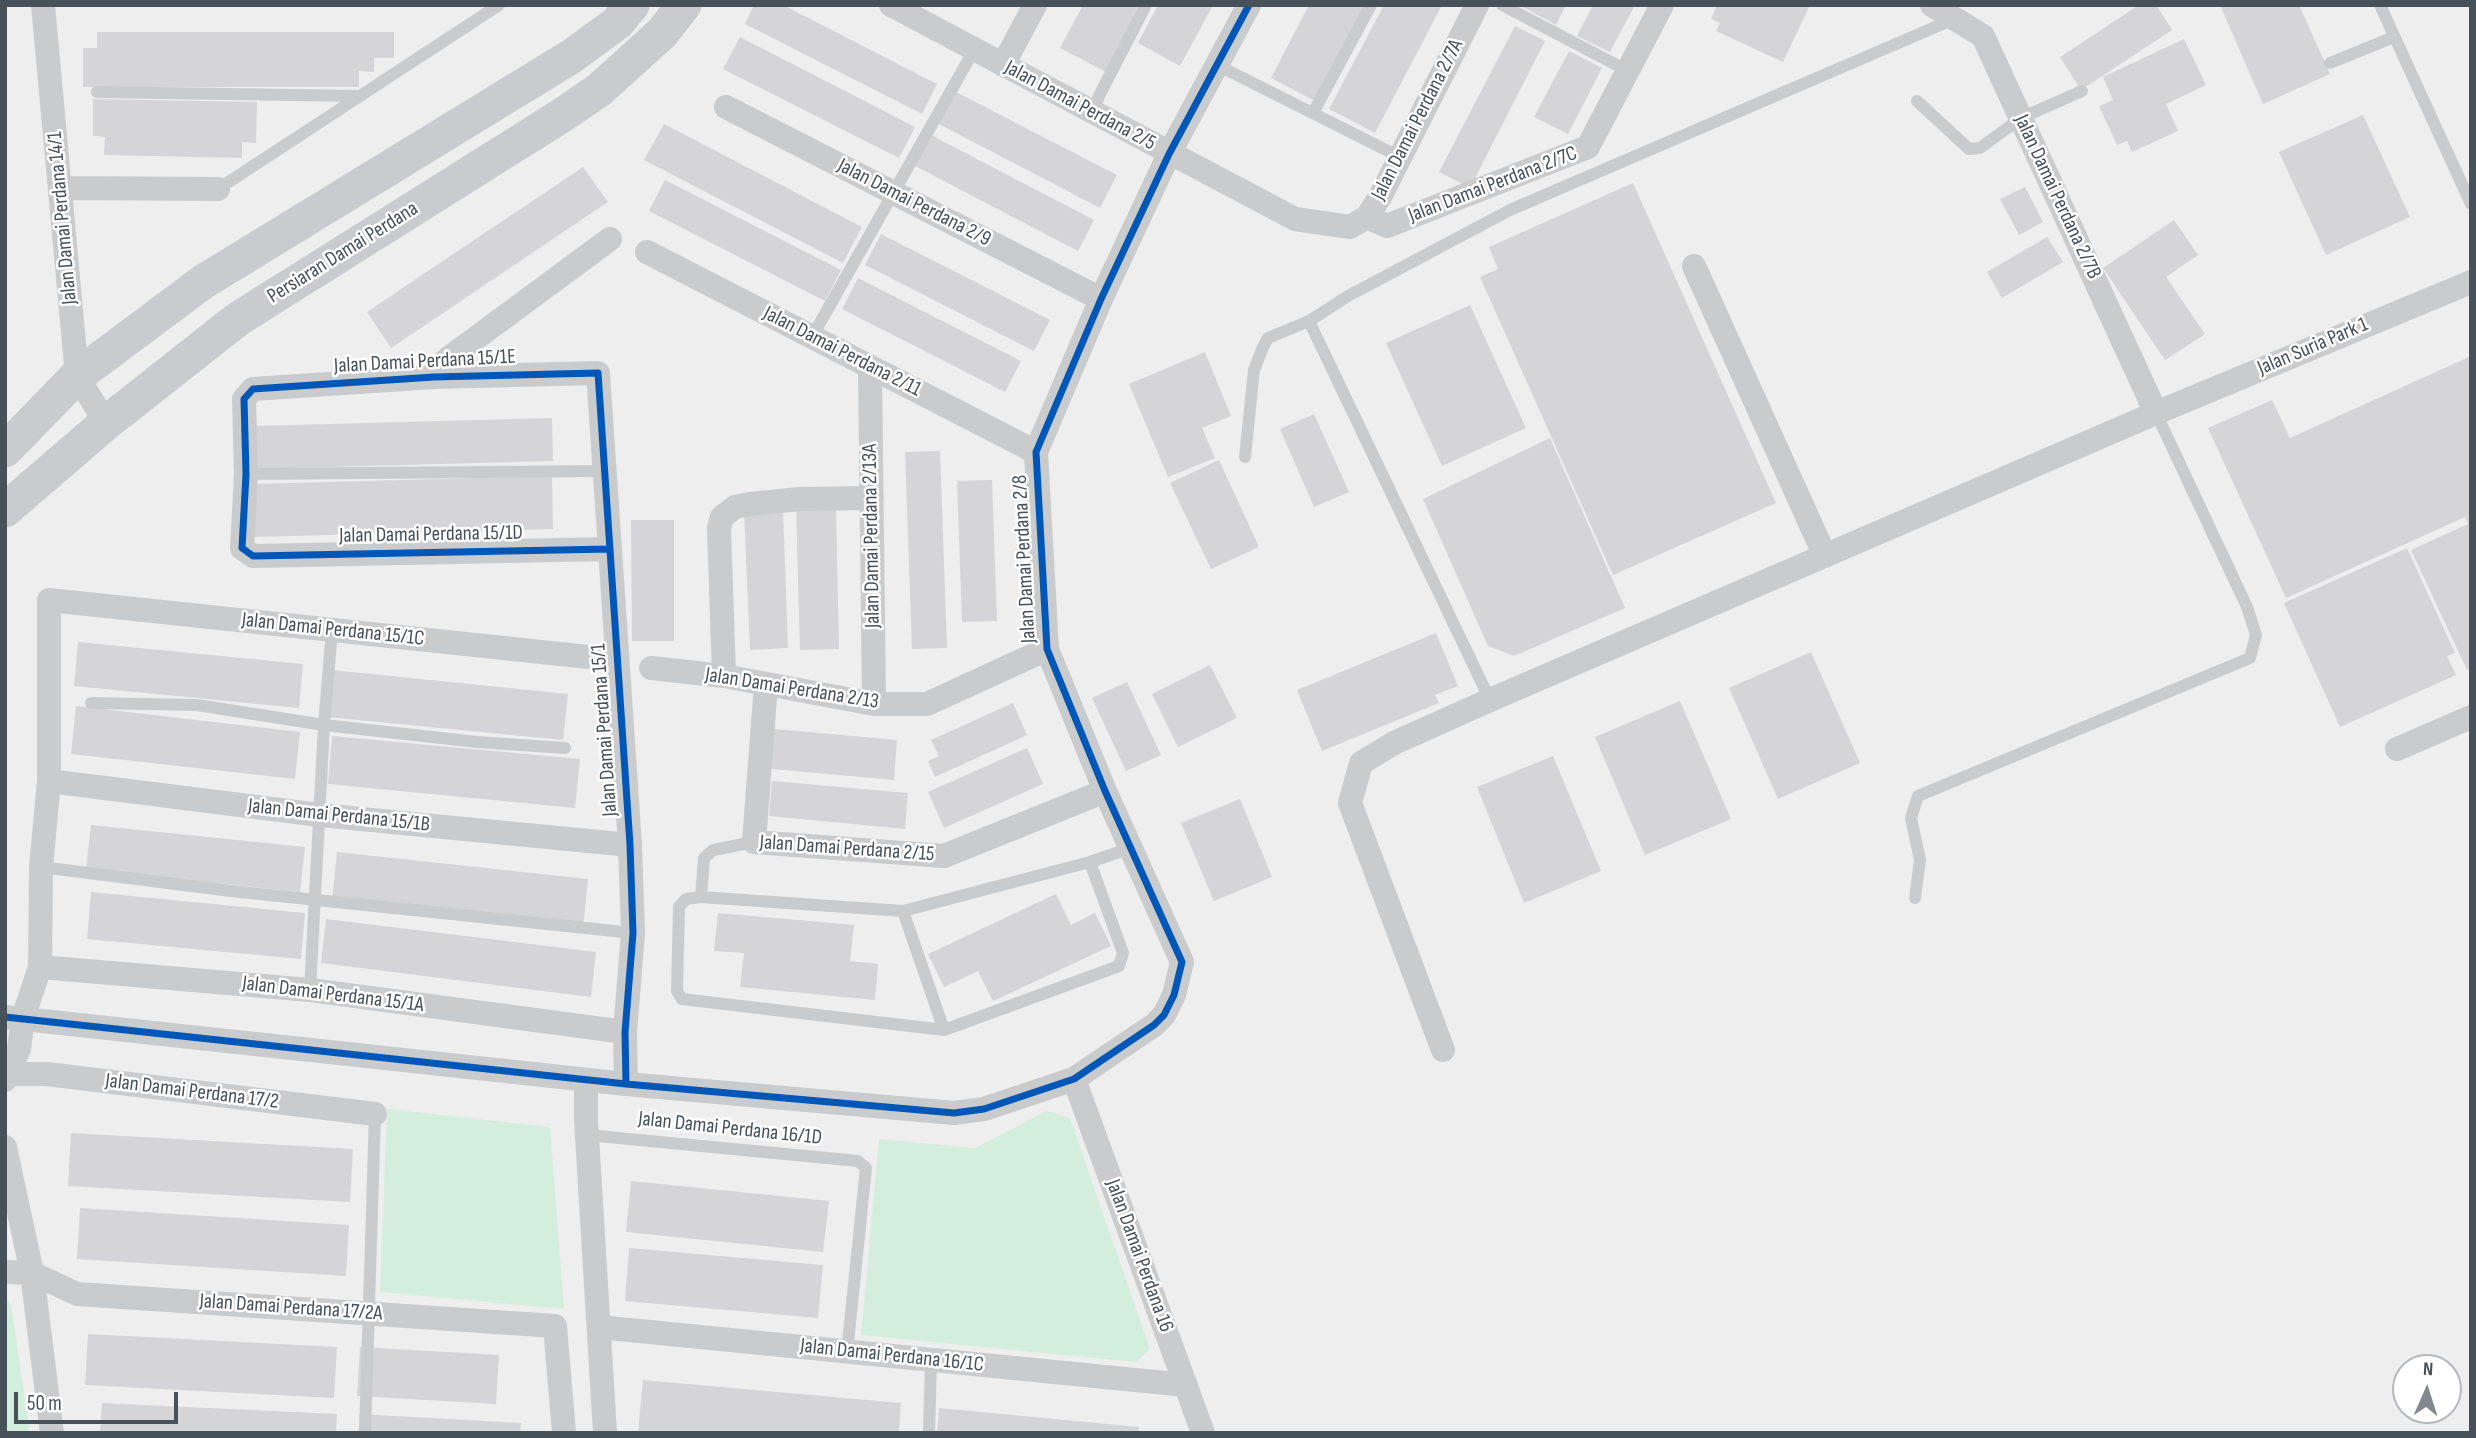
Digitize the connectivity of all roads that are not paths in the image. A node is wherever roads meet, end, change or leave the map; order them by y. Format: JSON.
{"nodes":[{"id":1,"x":43,"y":5,"type":"edge"},
{"id":2,"x":499,"y":5,"type":"edge"},
{"id":3,"x":632,"y":5,"type":"edge"},
{"id":4,"x":684,"y":5,"type":"edge"},
{"id":5,"x":891,"y":5,"type":"edge"},
{"id":6,"x":1035,"y":5,"type":"edge"},
{"id":7,"x":1146,"y":5,"type":"edge"},
{"id":8,"x":1249,"y":5,"type":"edge"},
{"id":9,"x":1371,"y":5,"type":"edge"},
{"id":10,"x":1477,"y":5,"type":"edge"},
{"id":11,"x":1502,"y":5,"type":"edge"},
{"id":12,"x":1662,"y":5,"type":"edge"},
{"id":13,"x":1932,"y":5,"type":"edge"},
{"id":14,"x":2380,"y":5,"type":"edge"},
{"id":15,"x":1955,"y":18,"type":"junction"},
{"id":16,"x":2394,"y":37,"type":"junction"},
{"id":17,"x":974,"y":50,"type":"junction"},
{"id":18,"x":2330,"y":63,"type":"dead end"},
{"id":19,"x":1003,"y":65,"type":"junction"},
{"id":20,"x":1217,"y":65,"type":"junction"},
{"id":21,"x":549,"y":70,"type":"junction"},
{"id":22,"x":1628,"y":71,"type":"junction"},
{"id":23,"x":2082,"y":91,"type":"dead end"},
{"id":24,"x":97,"y":92,"type":"dead end"},
{"id":25,"x":360,"y":96,"type":"junction"},
{"id":26,"x":1917,"y":101,"type":"dead end"},
{"id":27,"x":726,"y":107,"type":"dead end"},
{"id":28,"x":1093,"y":113,"type":"junction"},
{"id":29,"x":1313,"y":113,"type":"junction"},
{"id":30,"x":564,"y":114,"type":"junction"},
{"id":31,"x":2021,"y":118,"type":"junction"},
{"id":32,"x":1169,"y":154,"type":"junction"},
{"id":33,"x":1400,"y":157,"type":"junction"},
{"id":34,"x":60,"y":188,"type":"junction"},
{"id":35,"x":218,"y":189,"type":"joint"},
{"id":36,"x":894,"y":192,"type":"junction"},
{"id":37,"x":2471,"y":204,"type":"edge"},
{"id":38,"x":1359,"y":222,"type":"junction"},
{"id":39,"x":610,"y":239,"type":"dead end"},
{"id":40,"x":647,"y":253,"type":"dead end"},
{"id":41,"x":1694,"y":266,"type":"dead end"},
{"id":42,"x":2471,"y":282,"type":"edge"},
{"id":43,"x":1101,"y":299,"type":"junction"},
{"id":44,"x":1309,"y":321,"type":"junction"},
{"id":45,"x":812,"y":337,"type":"junction"},
{"id":46,"x":870,"y":367,"type":"junction"},
{"id":47,"x":598,"y":373,"type":"joint"},
{"id":48,"x":77,"y":376,"type":"junction"},
{"id":49,"x":434,"y":377,"type":"junction"},
{"id":50,"x":2156,"y":413,"type":"junction"},
{"id":51,"x":106,"y":423,"type":"junction"},
{"id":52,"x":14,"y":435,"type":"edge"},
{"id":53,"x":1036,"y":452,"type":"junction"},
{"id":54,"x":1245,"y":457,"type":"dead end"},
{"id":55,"x":605,"y":471,"type":"junction"},
{"id":56,"x":246,"y":474,"type":"junction"},
{"id":57,"x":872,"y":498,"type":"junction"},
{"id":58,"x":5,"y":510,"type":"edge"},
{"id":59,"x":610,"y":549,"type":"junction"},
{"id":60,"x":1825,"y":556,"type":"junction"},
{"id":61,"x":332,"y":630,"type":"junction"},
{"id":62,"x":1047,"y":649,"type":"junction"},
{"id":63,"x":617,"y":660,"type":"junction"},
{"id":64,"x":651,"y":668,"type":"dead end"},
{"id":65,"x":724,"y":676,"type":"junction"},
{"id":66,"x":766,"y":684,"type":"junction"},
{"id":67,"x":1490,"y":700,"type":"junction"},
{"id":68,"x":91,"y":703,"type":"dead end"},
{"id":69,"x":874,"y":705,"type":"junction"},
{"id":70,"x":2471,"y":717,"type":"edge"},
{"id":71,"x":324,"y":724,"type":"junction"},
{"id":72,"x":565,"y":748,"type":"dead end"},
{"id":73,"x":2397,"y":749,"type":"dead end"},
{"id":74,"x":49,"y":781,"type":"junction"},
{"id":75,"x":1105,"y":791,"type":"junction"},
{"id":76,"x":320,"y":816,"type":"junction"},
{"id":77,"x":754,"y":842,"type":"junction"},
{"id":78,"x":630,"y":845,"type":"junction"},
{"id":79,"x":1131,"y":848,"type":"junction"},
{"id":80,"x":1090,"y":862,"type":"junction"},
{"id":81,"x":41,"y":866,"type":"junction"},
{"id":82,"x":701,"y":897,"type":"junction"},
{"id":83,"x":1915,"y":898,"type":"dead end"},
{"id":84,"x":315,"y":900,"type":"junction"},
{"id":85,"x":903,"y":911,"type":"junction"},
{"id":86,"x":633,"y":933,"type":"junction"},
{"id":87,"x":40,"y":967,"type":"junction"},
{"id":88,"x":310,"y":990,"type":"junction"},
{"id":89,"x":14,"y":1018,"type":"edge"},
{"id":90,"x":944,"y":1030,"type":"junction"},
{"id":91,"x":625,"y":1032,"type":"junction"},
{"id":92,"x":1443,"y":1051,"type":"dead end"},
{"id":93,"x":7,"y":1077,"type":"edge"},
{"id":94,"x":1074,"y":1079,"type":"junction"},
{"id":95,"x":586,"y":1080,"type":"junction"},
{"id":96,"x":626,"y":1084,"type":"junction"},
{"id":97,"x":375,"y":1114,"type":"joint"},
{"id":98,"x":587,"y":1135,"type":"junction"},
{"id":99,"x":5,"y":1147,"type":"edge"},
{"id":100,"x":5,"y":1272,"type":"edge"},
{"id":101,"x":32,"y":1273,"type":"junction"},
{"id":102,"x":369,"y":1314,"type":"junction"},
{"id":103,"x":599,"y":1327,"type":"junction"},
{"id":104,"x":847,"y":1352,"type":"junction"},
{"id":105,"x":931,"y":1360,"type":"junction"},
{"id":106,"x":1186,"y":1385,"type":"junction"},
{"id":107,"x":52,"y":1433,"type":"edge"},
{"id":108,"x":365,"y":1433,"type":"edge"},
{"id":109,"x":564,"y":1433,"type":"edge"},
{"id":110,"x":606,"y":1433,"type":"edge"},
{"id":111,"x":929,"y":1433,"type":"edge"},
{"id":112,"x":1203,"y":1433,"type":"edge"}],
"edges":[{"from":1,"to":34,"type":"street","name":"Jalan Damai Perdana 14/1"},
{"from":2,"to":25,"type":"lane"},
{"from":3,"to":21,"type":"main road"},
{"from":4,"to":30,"type":"main road","name":"Persiaran Damai Perdana"},
{"from":5,"to":17,"type":"street","name":"Jalan Damai Perdana 2/5"},
{"from":6,"to":19,"type":"street"},
{"from":7,"to":28,"type":"lane"},
{"from":8,"to":20,"type":"street","name":"Jalan Damai Perdana 2/8"},
{"from":9,"to":29,"type":"lane"},
{"from":10,"to":33,"type":"street","name":"Jalan Damai Perdana 2/7A"},
{"from":11,"to":22,"type":"lane"},
{"from":12,"to":22,"type":"street","name":"Jalan Damai Perdana 2/7C"},
{"from":13,"to":15,"type":"street","name":"Jalan Damai Perdana 2/7B"},
{"from":14,"to":16,"type":"lane"},
{"from":15,"to":31,"type":"street","name":"Jalan Damai Perdana 2/7B"},
{"from":15,"to":44,"type":"lane"},
{"from":16,"to":18,"type":"lane"},
{"from":16,"to":37,"type":"lane"},
{"from":17,"to":19,"type":"street","name":"Jalan Damai Perdana 2/5"},
{"from":17,"to":36,"type":"lane"},
{"from":19,"to":28,"type":"street","name":"Jalan Damai Perdana 2/5"},
{"from":20,"to":29,"type":"lane"},
{"from":20,"to":32,"type":"street","name":"Jalan Damai Perdana 2/8"},
{"from":21,"to":30,"type":"main road"},
{"from":21,"to":48,"type":"main road"},
{"from":22,"to":38,"type":"street","name":"Jalan Damai Perdana 2/7C"},
{"from":23,"to":31,"type":"lane"},
{"from":24,"to":25,"type":"lane"},
{"from":25,"to":35,"type":"lane"},
{"from":26,"to":31,"type":"lane"},
{"from":27,"to":36,"type":"street","name":"Jalan Damai Perdana 2/9"},
{"from":28,"to":32,"type":"street","name":"Jalan Damai Perdana 2/5"},
{"from":29,"to":33,"type":"lane"},
{"from":30,"to":51,"type":"main road","name":"Persiaran Damai Perdana"},
{"from":31,"to":50,"type":"street","name":"Jalan Damai Perdana 2/7B"},
{"from":32,"to":38,"type":"street","name":"Jalan Damai Perdana 2/5"},
{"from":32,"to":43,"type":"street","name":"Jalan Damai Perdana 2/8"},
{"from":33,"to":38,"type":"street","name":"Jalan Damai Perdana 2/7A"},
{"from":34,"to":35,"type":"street"},
{"from":34,"to":48,"type":"street","name":"Jalan Damai Perdana 14/1"},
{"from":36,"to":43,"type":"street","name":"Jalan Damai Perdana 2/9"},
{"from":36,"to":45,"type":"lane"},
{"from":39,"to":49,"type":"street"},
{"from":40,"to":45,"type":"street","name":"Jalan Damai Perdana 2/11"},
{"from":41,"to":60,"type":"street"},
{"from":42,"to":50,"type":"street","name":"Jalan Suria Park 1"},
{"from":43,"to":53,"type":"street","name":"Jalan Damai Perdana 2/8"},
{"from":44,"to":54,"type":"lane"},
{"from":44,"to":67,"type":"lane"},
{"from":45,"to":46,"type":"street","name":"Jalan Damai Perdana 2/11"},
{"from":46,"to":53,"type":"street","name":"Jalan Damai Perdana 2/11"},
{"from":46,"to":57,"type":"street","name":"Jalan Damai Perdana 2/13A"},
{"from":47,"to":49,"type":"street","name":"Jalan Damai Perdana 15/1E"},
{"from":47,"to":55,"type":"street","name":"Jalan Damai Perdana 15/1"},
{"from":48,"to":51,"type":"street","name":"Jalan Damai Perdana 14/1"},
{"from":48,"to":52,"type":"main road"},
{"from":49,"to":56,"type":"street","name":"Jalan Damai Perdana 15/1E"},
{"from":50,"to":60,"type":"street","name":"Jalan Suria Park 1"},
{"from":50,"to":83,"type":"lane"},
{"from":51,"to":58,"type":"main road","name":"Persiaran Damai Perdana"},
{"from":53,"to":62,"type":"street","name":"Jalan Damai Perdana 2/8"},
{"from":55,"to":56,"type":"lane"},
{"from":55,"to":59,"type":"street","name":"Jalan Damai Perdana 15/1"},
{"from":56,"to":59,"type":"street","name":"Jalan Damai Perdana 15/1D"},
{"from":57,"to":65,"type":"street"},
{"from":57,"to":69,"type":"street","name":"Jalan Damai Perdana 2/13A"},
{"from":59,"to":63,"type":"street","name":"Jalan Damai Perdana 15/1"},
{"from":60,"to":67,"type":"street","name":"Jalan Suria Park 1"},
{"from":61,"to":63,"type":"street","name":"Jalan Damai Perdana 15/1C"},
{"from":61,"to":71,"type":"lane"},
{"from":61,"to":74,"type":"street","name":"Jalan Damai Perdana 15/1C"},
{"from":62,"to":69,"type":"street","name":"Jalan Damai Perdana 2/13"},
{"from":62,"to":75,"type":"street","name":"Jalan Damai Perdana 2/8"},
{"from":63,"to":78,"type":"street","name":"Jalan Damai Perdana 15/1"},
{"from":64,"to":65,"type":"street","name":"Jalan Damai Perdana 2/13"},
{"from":65,"to":66,"type":"street","name":"Jalan Damai Perdana 2/13"},
{"from":66,"to":69,"type":"street","name":"Jalan Damai Perdana 2/13"},
{"from":66,"to":77,"type":"street"},
{"from":67,"to":92,"type":"street","name":"Jalan Suria Park 1"},
{"from":68,"to":71,"type":"lane"},
{"from":70,"to":73,"type":"street"},
{"from":71,"to":72,"type":"lane"},
{"from":71,"to":76,"type":"lane"},
{"from":74,"to":76,"type":"street","name":"Jalan Damai Perdana 15/1B"},
{"from":74,"to":81,"type":"street"},
{"from":75,"to":77,"type":"street","name":"Jalan Damai Perdana 2/15"},
{"from":75,"to":79,"type":"street","name":"Jalan Damai Perdana 2/8"},
{"from":76,"to":78,"type":"street","name":"Jalan Damai Perdana 15/1B"},
{"from":76,"to":84,"type":"lane"},
{"from":77,"to":82,"type":"lane","name":"Jalan Damai Perdana 2/15"},
{"from":78,"to":86,"type":"street","name":"Jalan Damai Perdana 15/1"},
{"from":79,"to":80,"type":"lane"},
{"from":79,"to":94,"type":"street","name":"Jalan Damai Perdana 2/8"},
{"from":80,"to":85,"type":"lane"},
{"from":80,"to":90,"type":"lane"},
{"from":81,"to":84,"type":"lane"},
{"from":81,"to":87,"type":"street"},
{"from":82,"to":85,"type":"lane"},
{"from":82,"to":90,"type":"lane"},
{"from":84,"to":86,"type":"lane"},
{"from":84,"to":88,"type":"lane"},
{"from":85,"to":90,"type":"lane"},
{"from":86,"to":91,"type":"street","name":"Jalan Damai Perdana 15/1"},
{"from":87,"to":88,"type":"street","name":"Jalan Damai Perdana 15/1A"},
{"from":87,"to":89,"type":"street"},
{"from":88,"to":91,"type":"street","name":"Jalan Damai Perdana 15/1A"},
{"from":89,"to":93,"type":"street"},
{"from":89,"to":95,"type":"street"},
{"from":91,"to":96,"type":"street","name":"Jalan Damai Perdana 15/1"},
{"from":93,"to":97,"type":"street","name":"Jalan Damai Perdana 17/2"},
{"from":94,"to":96,"type":"street"},
{"from":94,"to":106,"type":"street","name":"Jalan Damai Perdana 16"},
{"from":95,"to":96,"type":"street"},
{"from":95,"to":98,"type":"street"},
{"from":97,"to":102,"type":"lane"},
{"from":98,"to":103,"type":"street"},
{"from":98,"to":104,"type":"lane","name":"Jalan Damai Perdana 16/1D"},
{"from":99,"to":101,"type":"street"},
{"from":100,"to":101,"type":"street"},
{"from":101,"to":102,"type":"street","name":"Jalan Damai Perdana 17/2A"},
{"from":101,"to":107,"type":"street"},
{"from":102,"to":108,"type":"lane"},
{"from":102,"to":109,"type":"street","name":"Jalan Damai Perdana 17/2A"},
{"from":103,"to":104,"type":"street","name":"Jalan Damai Perdana 16/1C"},
{"from":103,"to":110,"type":"street"},
{"from":104,"to":105,"type":"street","name":"Jalan Damai Perdana 16/1C"},
{"from":105,"to":106,"type":"street","name":"Jalan Damai Perdana 16/1C"},
{"from":105,"to":111,"type":"lane"},
{"from":106,"to":112,"type":"street","name":"Jalan Damai Perdana 16"}]}
